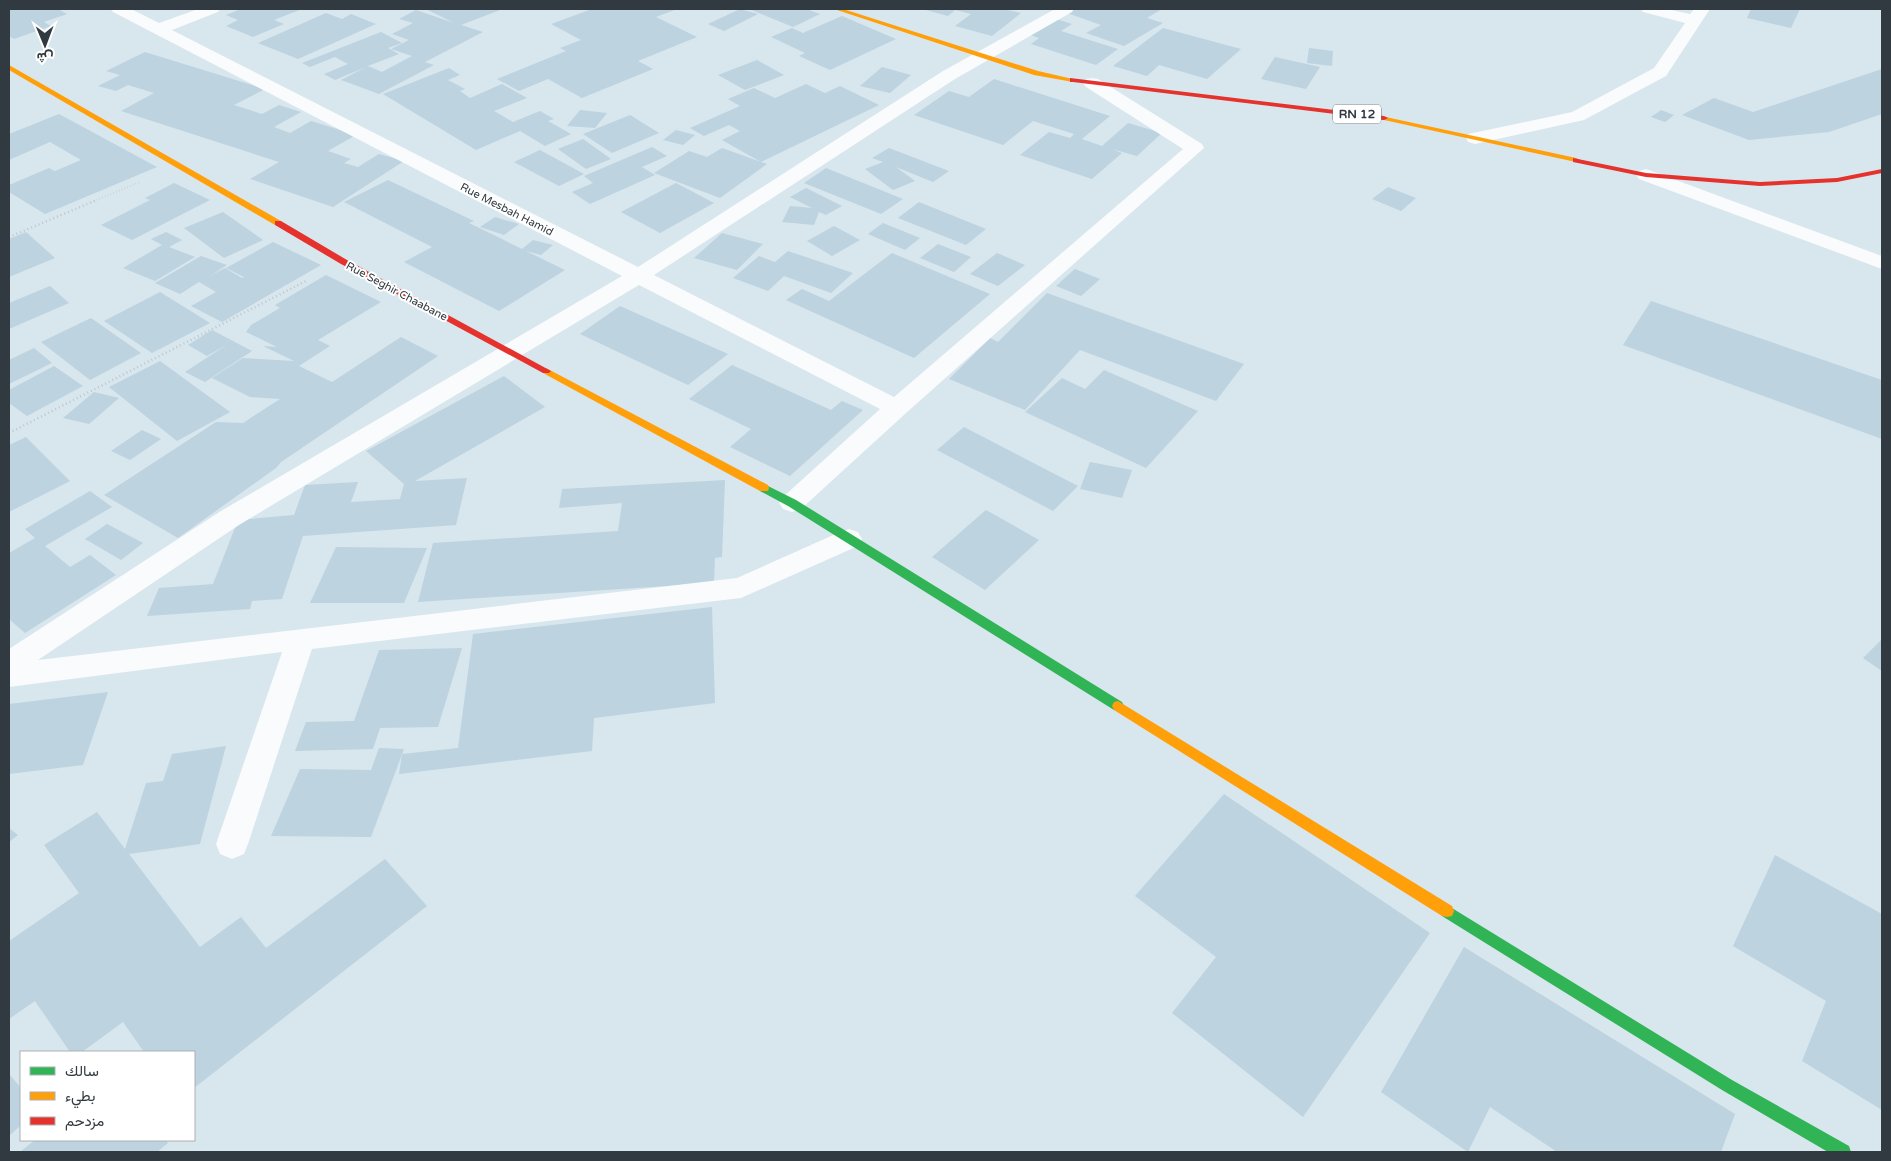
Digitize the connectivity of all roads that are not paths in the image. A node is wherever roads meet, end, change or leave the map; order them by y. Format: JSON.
{"nodes":[{"id":1,"x":119,"y":9,"type":"edge"},
{"id":2,"x":212,"y":9,"type":"edge"},
{"id":3,"x":837,"y":9,"type":"edge"},
{"id":4,"x":1066,"y":9,"type":"edge"},
{"id":5,"x":1649,"y":9,"type":"edge"},
{"id":6,"x":1697,"y":14,"type":"edge"},
{"id":7,"x":158,"y":29,"type":"junction"},
{"id":8,"x":981,"y":56,"type":"junction"},
{"id":9,"x":9,"y":68,"type":"edge"},
{"id":10,"x":1092,"y":83,"type":"junction"},
{"id":11,"x":1475,"y":138,"type":"junction"},
{"id":12,"x":1882,"y":171,"type":"edge"},
{"id":13,"x":1646,"y":175,"type":"junction"},
{"id":14,"x":1882,"y":263,"type":"edge"},
{"id":15,"x":638,"y":276,"type":"junction"},
{"id":16,"x":511,"y":352,"type":"junction"},
{"id":17,"x":896,"y":408,"type":"junction"},
{"id":18,"x":792,"y":503,"type":"junction"},
{"id":19,"x":849,"y":539,"type":"junction"},
{"id":20,"x":301,"y":639,"type":"junction"},
{"id":21,"x":9,"y":664,"type":"edge"},
{"id":22,"x":9,"y":675,"type":"edge"},
{"id":23,"x":232,"y":844,"type":"dead end"},
{"id":24,"x":1843,"y":1152,"type":"edge"}],
"edges":[{"from":1,"to":7,"type":"street","name":"Rue Mesbah Hamid"},
{"from":2,"to":7,"type":"street"},
{"from":3,"to":8,"type":"street","number":"RN 12"},
{"from":4,"to":8,"type":"street"},
{"from":5,"to":6,"type":"street"},
{"from":6,"to":11,"type":"street"},
{"from":7,"to":15,"type":"street","name":"Rue Mesbah Hamid"},
{"from":8,"to":10,"type":"street","number":"RN 12"},
{"from":8,"to":15,"type":"street"},
{"from":9,"to":16,"type":"street","name":"Rue Seghir Chaabane"},
{"from":10,"to":11,"type":"street","number":"RN 12"},
{"from":10,"to":17,"type":"street"},
{"from":11,"to":13,"type":"street","number":"RN 12"},
{"from":12,"to":13,"type":"street","number":"RN 12"},
{"from":13,"to":14,"type":"street"},
{"from":15,"to":16,"type":"street"},
{"from":15,"to":17,"type":"street","name":"Rue Mesbah Hamid"},
{"from":16,"to":18,"type":"street","name":"Rue Seghir Chaabane"},
{"from":16,"to":21,"type":"street"},
{"from":17,"to":18,"type":"street"},
{"from":18,"to":19,"type":"street","name":"Rue Seghir Chaabane"},
{"from":19,"to":20,"type":"street"},
{"from":19,"to":24,"type":"street","name":"Rue Seghir Chaabane"},
{"from":20,"to":22,"type":"street"},
{"from":20,"to":23,"type":"street"}]}
